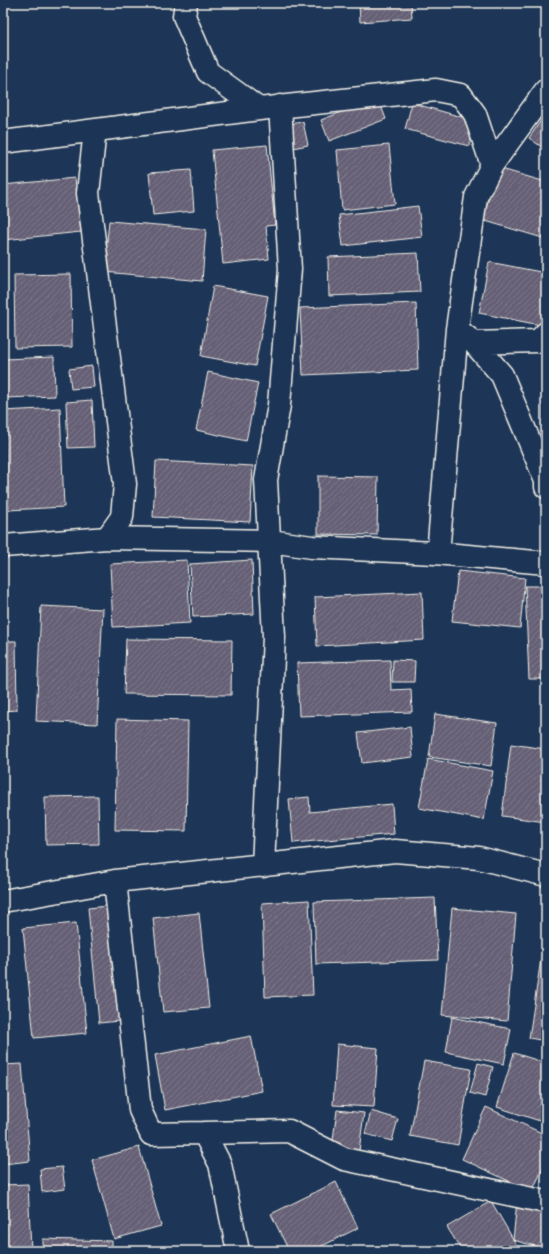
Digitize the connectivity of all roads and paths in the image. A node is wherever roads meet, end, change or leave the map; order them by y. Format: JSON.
{"nodes":[{"id":1,"x":186,"y":3,"type":"edge"},
{"id":2,"x":546,"y":90,"type":"edge"},
{"id":3,"x":270,"y":108,"type":"junction"},
{"id":4,"x":95,"y":130,"type":"junction"},
{"id":5,"x":3,"y":142,"type":"edge"},
{"id":6,"x":492,"y":165,"type":"junction"},
{"id":7,"x":457,"y":329,"type":"junction"},
{"id":8,"x":546,"y":333,"type":"edge"},
{"id":9,"x":474,"y":343,"type":"junction"},
{"id":10,"x":546,"y":487,"type":"edge"},
{"id":11,"x":107,"y":538,"type":"junction"},
{"id":12,"x":270,"y":541,"type":"junction"},
{"id":13,"x":3,"y":546,"type":"edge"},
{"id":14,"x":435,"y":553,"type":"junction"},
{"id":15,"x":546,"y":563,"type":"edge"},
{"id":16,"x":263,"y":866,"type":"junction"},
{"id":17,"x":542,"y":878,"type":"edge"},
{"id":18,"x":115,"y":881,"type":"junction"},
{"id":19,"x":3,"y":901,"type":"edge"},
{"id":20,"x":204,"y":1133,"type":"junction"},
{"id":21,"x":546,"y":1202,"type":"edge"},
{"id":22,"x":238,"y":1251,"type":"edge"}],
"edges":[{"from":1,"to":3,"type":"street"},
{"from":2,"to":6,"type":"street"},
{"from":3,"to":4,"type":"street"},
{"from":3,"to":6,"type":"street"},
{"from":3,"to":12,"type":"street"},
{"from":4,"to":5,"type":"street"},
{"from":4,"to":11,"type":"street"},
{"from":6,"to":7,"type":"street"},
{"from":7,"to":9,"type":"street"},
{"from":7,"to":14,"type":"street"},
{"from":8,"to":9,"type":"street"},
{"from":9,"to":10,"type":"street"},
{"from":11,"to":12,"type":"street"},
{"from":11,"to":13,"type":"street"},
{"from":12,"to":14,"type":"street"},
{"from":12,"to":16,"type":"street"},
{"from":14,"to":15,"type":"street"},
{"from":16,"to":17,"type":"street"},
{"from":16,"to":18,"type":"street"},
{"from":18,"to":19,"type":"street"},
{"from":18,"to":20,"type":"street"},
{"from":20,"to":21,"type":"street"},
{"from":20,"to":22,"type":"street"}]}
